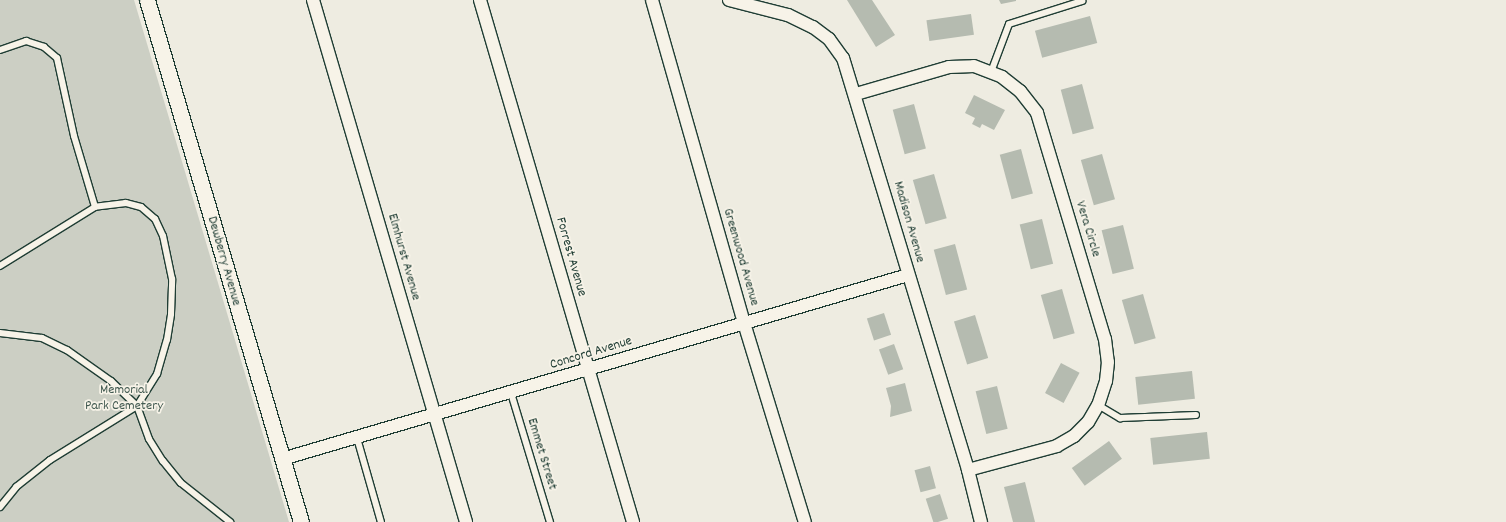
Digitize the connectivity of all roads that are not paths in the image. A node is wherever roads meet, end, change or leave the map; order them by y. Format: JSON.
{"nodes":[{"id":1,"x":147,"y":0,"type":"edge"},
{"id":2,"x":313,"y":0,"type":"edge"},
{"id":3,"x":480,"y":0,"type":"edge"},
{"id":4,"x":652,"y":0,"type":"edge"},
{"id":5,"x":729,"y":0,"type":"edge"},
{"id":6,"x":1082,"y":1,"type":"edge"},
{"id":7,"x":0,"y":50,"type":"edge"},
{"id":8,"x":991,"y":72,"type":"junction"},
{"id":9,"x":856,"y":94,"type":"junction"},
{"id":10,"x":95,"y":207,"type":"junction"},
{"id":11,"x":0,"y":266,"type":"edge"},
{"id":12,"x":908,"y":275,"type":"junction"},
{"id":13,"x":744,"y":323,"type":"junction"},
{"id":14,"x":0,"y":333,"type":"edge"},
{"id":15,"x":588,"y":370,"type":"junction"},
{"id":16,"x":511,"y":393,"type":"junction"},
{"id":17,"x":1098,"y":405,"type":"junction"},
{"id":18,"x":137,"y":406,"type":"junction"},
{"id":19,"x":435,"y":414,"type":"junction"},
{"id":20,"x":1196,"y":415,"type":"dead end"},
{"id":21,"x":357,"y":438,"type":"junction"},
{"id":22,"x":282,"y":459,"type":"junction"},
{"id":23,"x":968,"y":470,"type":"junction"},
{"id":24,"x":0,"y":507,"type":"edge"},
{"id":25,"x":230,"y":522,"type":"edge"},
{"id":26,"x":302,"y":522,"type":"edge"},
{"id":27,"x":382,"y":522,"type":"edge"},
{"id":28,"x":466,"y":522,"type":"edge"},
{"id":29,"x":550,"y":522,"type":"edge"},
{"id":30,"x":633,"y":522,"type":"edge"},
{"id":31,"x":805,"y":522,"type":"edge"},
{"id":32,"x":982,"y":522,"type":"edge"}],
"edges":[{"from":1,"to":22,"type":"street","name":"Dewberry Avenue"},
{"from":2,"to":19,"type":"street","name":"Elmhurst Avenue"},
{"from":3,"to":15,"type":"street","name":"Forrest Avenue"},
{"from":4,"to":13,"type":"street","name":"Greenwood Avenue"},
{"from":5,"to":9,"type":"street","name":"Madison Avenue"},
{"from":6,"to":8,"type":"lane"},
{"from":7,"to":10,"type":"lane"},
{"from":8,"to":9,"type":"street","name":"Vera Circle"},
{"from":8,"to":17,"type":"street","name":"Vera Circle"},
{"from":9,"to":12,"type":"street","name":"Madison Avenue"},
{"from":10,"to":11,"type":"lane"},
{"from":10,"to":18,"type":"lane"},
{"from":12,"to":13,"type":"street","name":"Concord Avenue"},
{"from":12,"to":23,"type":"street","name":"Madison Avenue"},
{"from":13,"to":15,"type":"street","name":"Concord Avenue"},
{"from":13,"to":31,"type":"street","name":"Greenwood Avenue"},
{"from":14,"to":18,"type":"lane"},
{"from":15,"to":16,"type":"street","name":"Concord Avenue"},
{"from":15,"to":30,"type":"street","name":"Forrest Avenue"},
{"from":16,"to":19,"type":"street","name":"Concord Avenue"},
{"from":16,"to":29,"type":"lane","name":"Emmet Street"},
{"from":17,"to":20,"type":"lane"},
{"from":17,"to":23,"type":"street","name":"Vera Circle"},
{"from":18,"to":24,"type":"lane"},
{"from":18,"to":25,"type":"lane"},
{"from":19,"to":21,"type":"street","name":"Concord Avenue"},
{"from":19,"to":28,"type":"street","name":"Elmhurst Avenue"},
{"from":21,"to":22,"type":"street","name":"Concord Avenue"},
{"from":21,"to":27,"type":"lane"},
{"from":22,"to":26,"type":"street","name":"Dewberry Avenue"},
{"from":23,"to":32,"type":"street","name":"Madison Avenue"}]}
